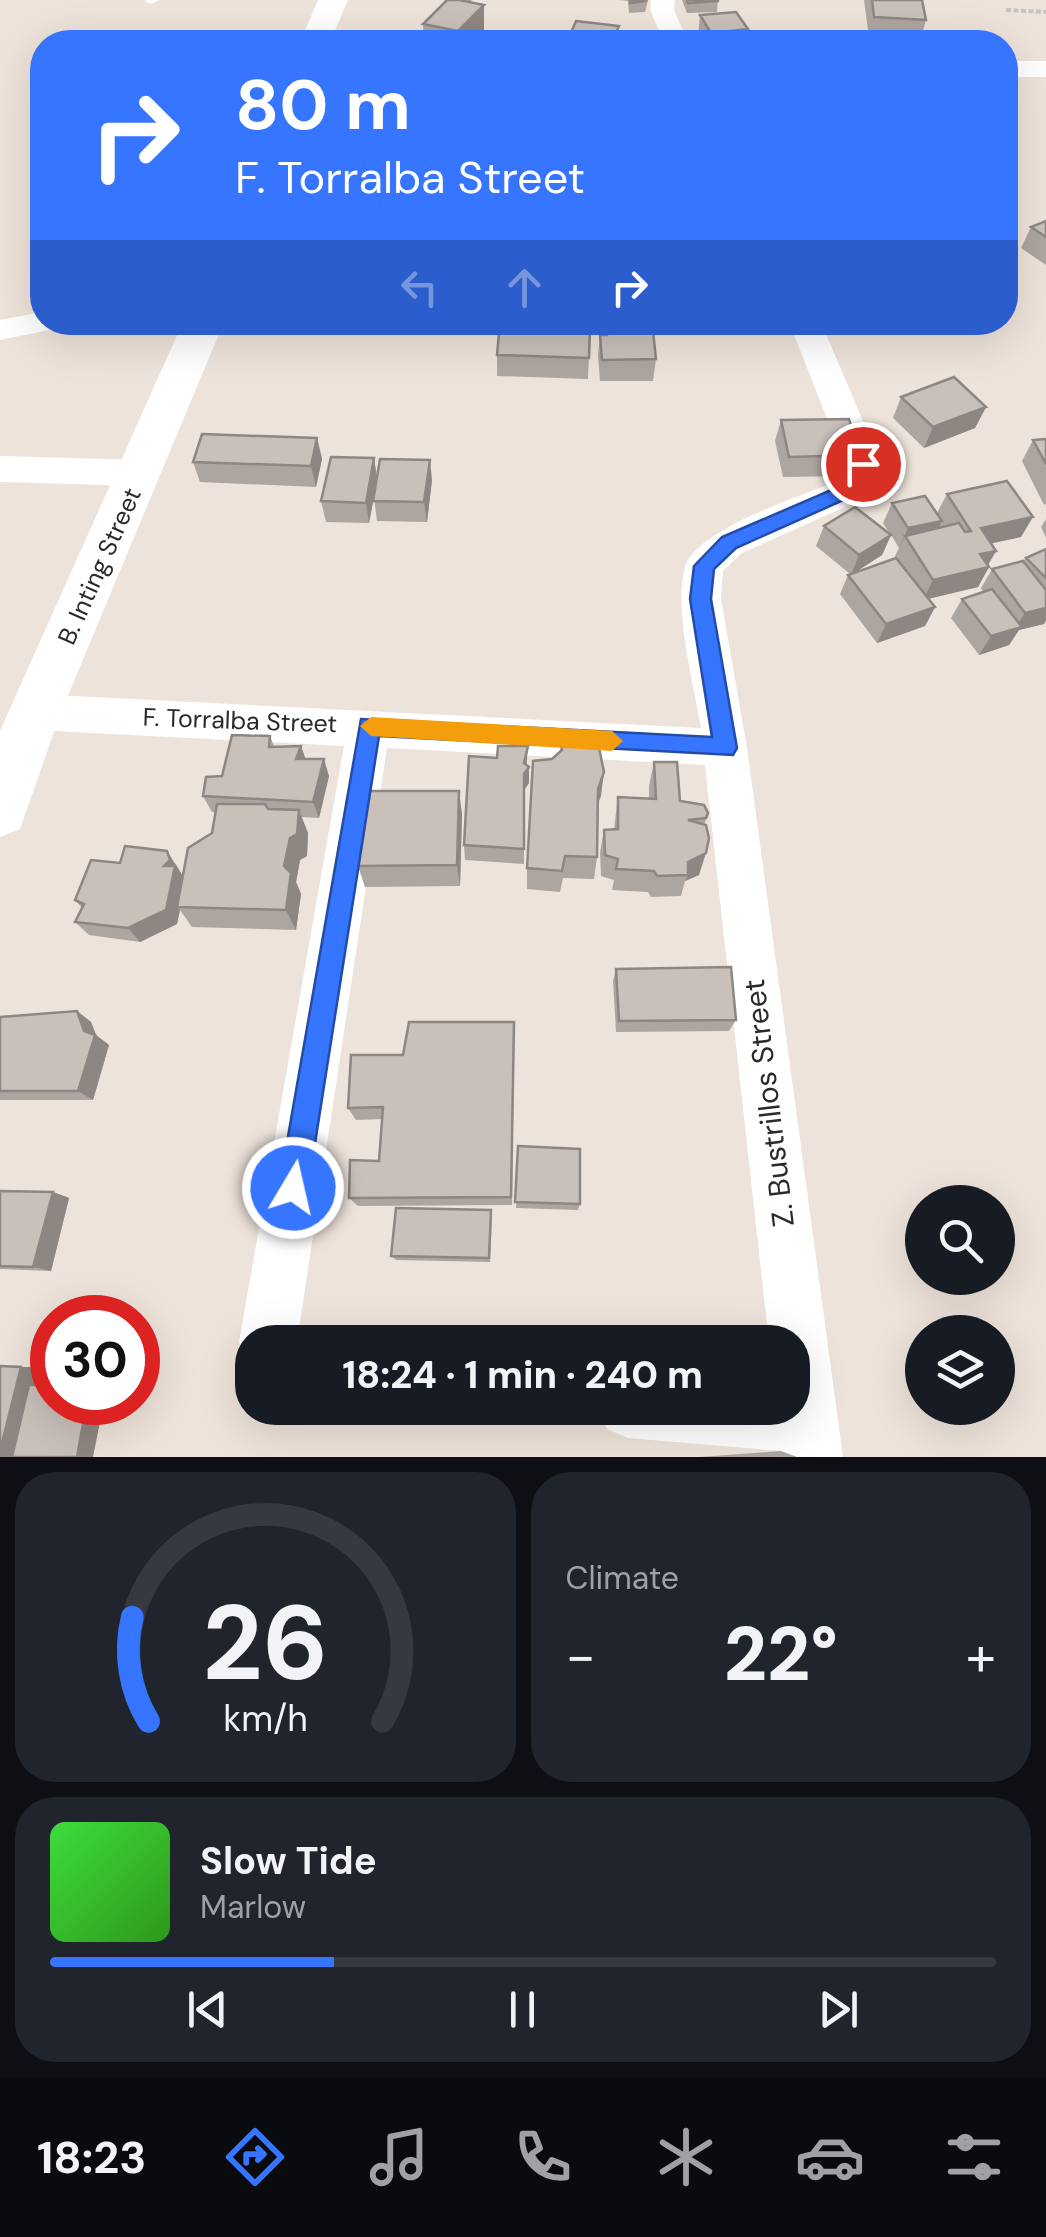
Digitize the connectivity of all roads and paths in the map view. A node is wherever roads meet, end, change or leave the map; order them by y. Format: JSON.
{"nodes":[{"id":1,"x":332,"y":0,"type":"edge"},
{"id":2,"x":662,"y":0,"type":"edge"},
{"id":3,"x":1006,"y":10,"type":"dead end"},
{"id":4,"x":1046,"y":12,"type":"edge"},
{"id":5,"x":321,"y":30,"type":"edge"},
{"id":6,"x":671,"y":30,"type":"edge"},
{"id":7,"x":1046,"y":69,"type":"edge"},
{"id":8,"x":1018,"y":70,"type":"edge"},
{"id":9,"x":30,"y":324,"type":"edge"},
{"id":10,"x":0,"y":330,"type":"edge"},
{"id":11,"x":198,"y":335,"type":"edge"},
{"id":12,"x":810,"y":335,"type":"edge"},
{"id":13,"x":0,"y":469,"type":"edge"},
{"id":14,"x":140,"y":473,"type":"junction"},
{"id":15,"x":17,"y":711,"type":"edge"},
{"id":16,"x":369,"y":726,"type":"junction"},
{"id":17,"x":725,"y":748,"type":"junction"},
{"id":18,"x":0,"y":811,"type":"edge"},
{"id":19,"x":271,"y":1325,"type":"edge"},
{"id":20,"x":725,"y":1425,"type":"edge"},
{"id":21,"x":810,"y":1440,"type":"edge"}],
"edges":[{"from":1,"to":5,"type":"street"},
{"from":2,"to":6,"type":"street"},
{"from":3,"to":4,"type":"path"},
{"from":7,"to":8,"type":"street"},
{"from":9,"to":10,"type":"street"},
{"from":11,"to":14,"type":"street","name":"B. Inting Street"},
{"from":12,"to":17,"type":"street"},
{"from":13,"to":14,"type":"street"},
{"from":14,"to":15,"type":"street","name":"B. Inting Street"},
{"from":15,"to":16,"type":"street","name":"F. Torralba Street"},
{"from":15,"to":18,"type":"street","name":"B. Inting Street"},
{"from":16,"to":17,"type":"street","name":"F. Torralba Street"},
{"from":16,"to":19,"type":"street"},
{"from":17,"to":21,"type":"street","name":"Z. Bustrillos Street"},
{"from":20,"to":21,"type":"street"}]}
